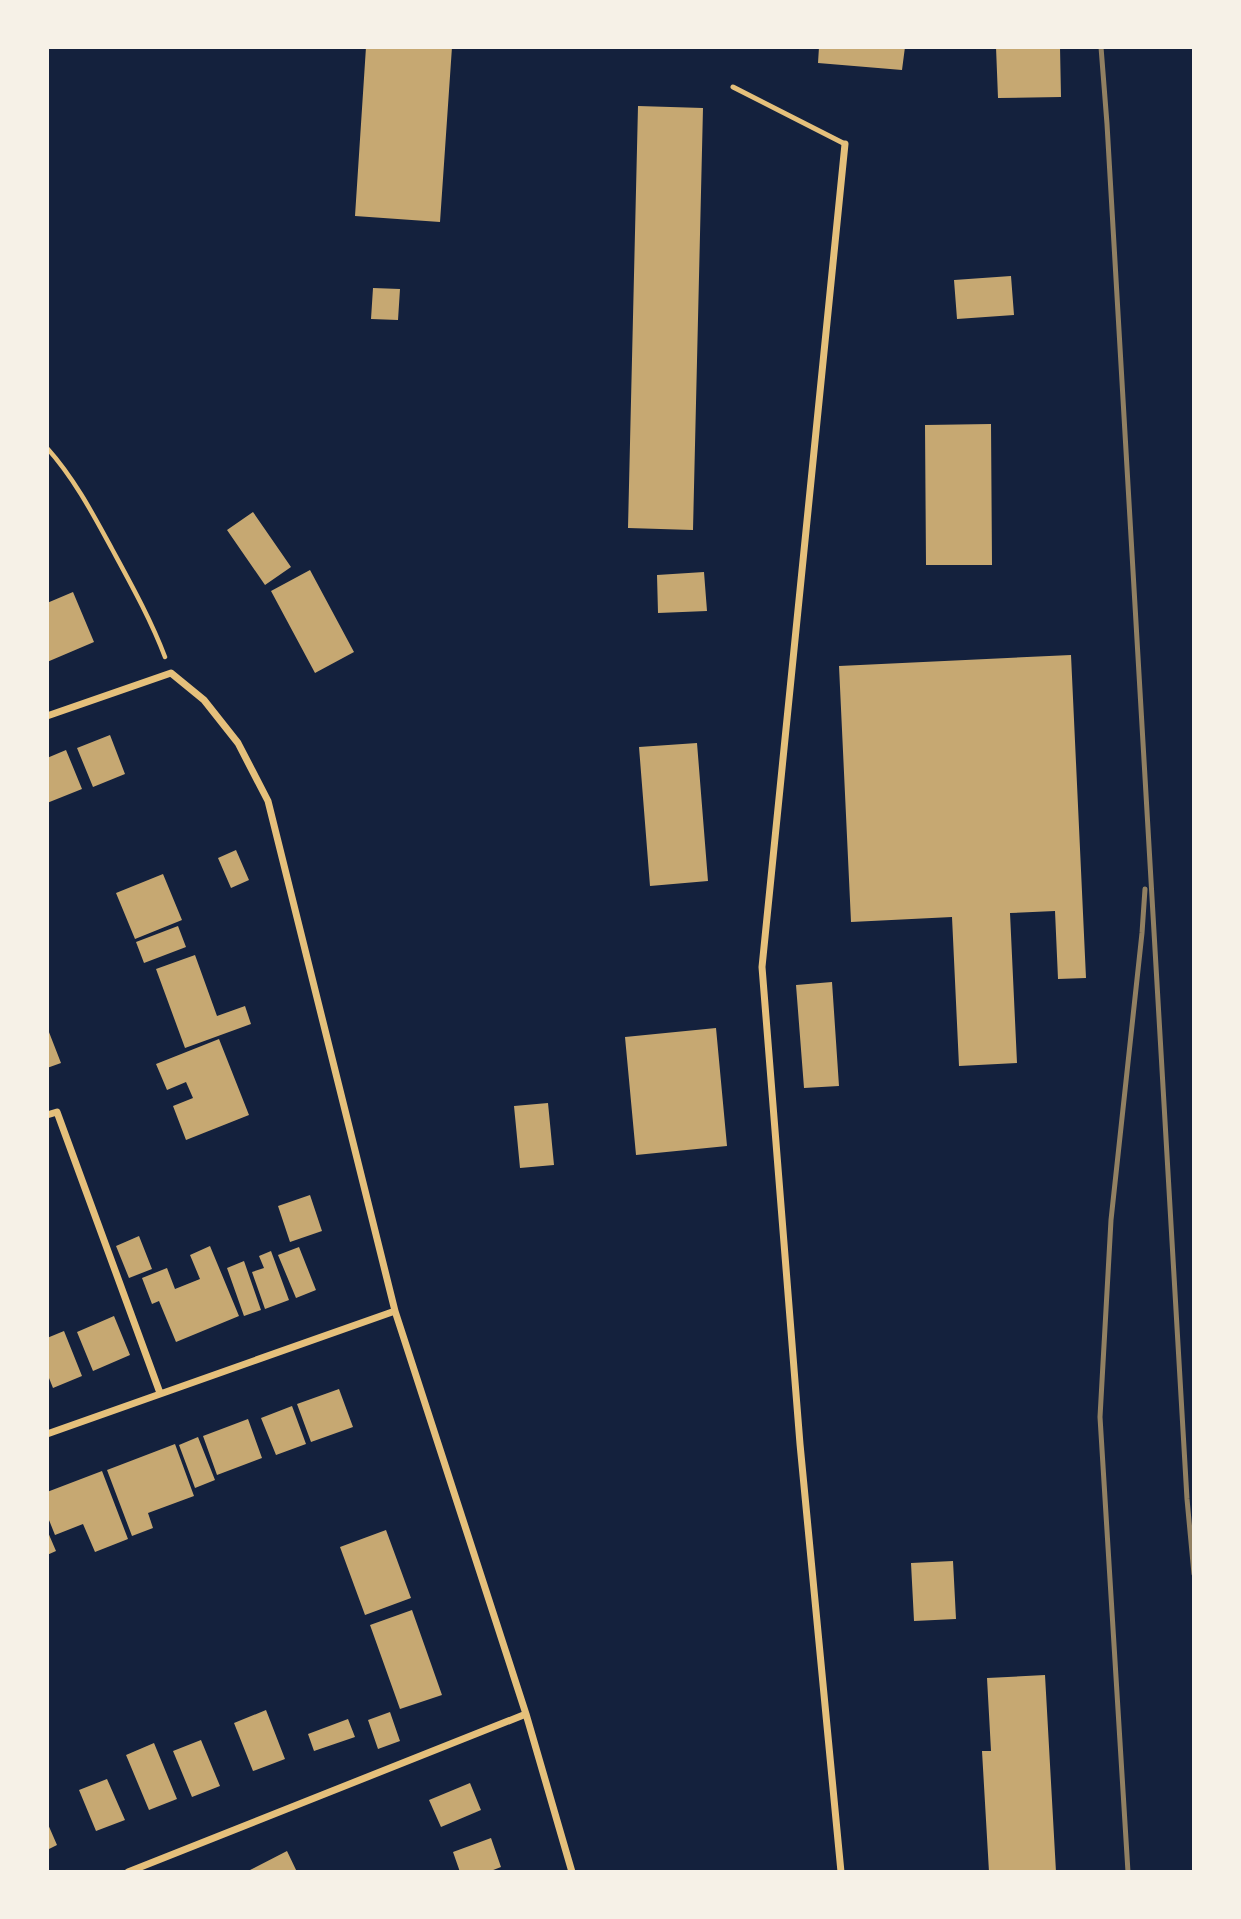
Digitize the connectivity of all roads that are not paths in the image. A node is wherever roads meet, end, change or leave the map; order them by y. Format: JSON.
{"nodes":[{"id":1,"x":733,"y":87,"type":"dead end"},
{"id":2,"x":845,"y":144,"type":"joint"},
{"id":3,"x":47,"y":716,"type":"edge"},
{"id":4,"x":47,"y":1115,"type":"edge"},
{"id":5,"x":396,"y":1311,"type":"junction"},
{"id":6,"x":160,"y":1393,"type":"junction"},
{"id":7,"x":47,"y":1434,"type":"edge"},
{"id":8,"x":526,"y":1714,"type":"junction"},
{"id":9,"x":128,"y":1872,"type":"edge"},
{"id":10,"x":572,"y":1872,"type":"edge"},
{"id":11,"x":841,"y":1872,"type":"edge"}],
"edges":[{"from":1,"to":2,"type":"lane"},
{"from":2,"to":11,"type":"street"},
{"from":3,"to":5,"type":"street"},
{"from":4,"to":6,"type":"street"},
{"from":5,"to":6,"type":"street"},
{"from":5,"to":8,"type":"street"},
{"from":6,"to":7,"type":"street"},
{"from":8,"to":9,"type":"street"},
{"from":8,"to":10,"type":"street"}]}
